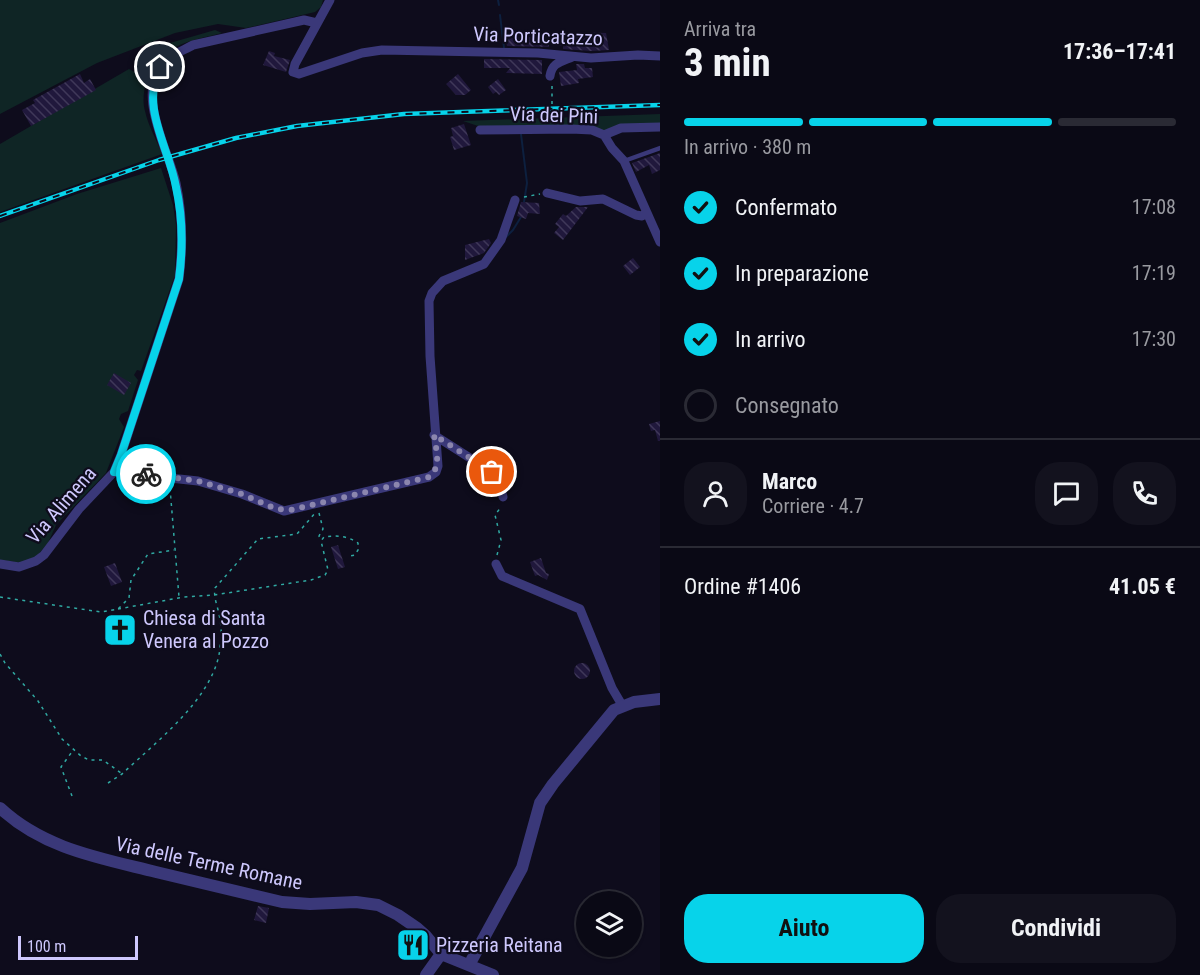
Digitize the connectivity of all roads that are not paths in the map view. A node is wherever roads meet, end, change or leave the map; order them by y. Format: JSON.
{"nodes":[{"id":1,"x":330,"y":0,"type":"edge"},
{"id":2,"x":317,"y":23,"type":"junction"},
{"id":3,"x":574,"y":56,"type":"junction"},
{"id":4,"x":660,"y":56,"type":"edge"},
{"id":5,"x":550,"y":76,"type":"dead end"},
{"id":6,"x":660,"y":127,"type":"edge"},
{"id":7,"x":480,"y":130,"type":"dead end"},
{"id":8,"x":604,"y":135,"type":"junction"},
{"id":9,"x":660,"y":148,"type":"edge"},
{"id":10,"x":624,"y":161,"type":"junction"},
{"id":11,"x":547,"y":193,"type":"road end"},
{"id":12,"x":515,"y":200,"type":"road end"},
{"id":13,"x":647,"y":213,"type":"junction"},
{"id":14,"x":660,"y":240,"type":"edge"},
{"id":15,"x":434,"y":435,"type":"junction"},
{"id":16,"x":114,"y":472,"type":"junction"},
{"id":17,"x":503,"y":497,"type":"road end"},
{"id":18,"x":0,"y":564,"type":"edge"},
{"id":19,"x":496,"y":564,"type":"road end"},
{"id":20,"x":660,"y":699,"type":"edge"},
{"id":21,"x":622,"y":705,"type":"junction"},
{"id":22,"x":0,"y":808,"type":"edge"},
{"id":23,"x":441,"y":954,"type":"junction"},
{"id":24,"x":469,"y":965,"type":"junction"},
{"id":25,"x":426,"y":975,"type":"edge"},
{"id":26,"x":493,"y":975,"type":"edge"}],
"edges":[{"from":1,"to":2,"type":"street"},
{"from":2,"to":3,"type":"street","name":"Via Porticatazzo"},
{"from":2,"to":16,"type":"street"},
{"from":3,"to":4,"type":"street","name":"Via Porticatazzo"},
{"from":3,"to":5,"type":"street"},
{"from":6,"to":8,"type":"street","name":"Via dei Pini"},
{"from":7,"to":8,"type":"street","name":"Via dei Pini"},
{"from":8,"to":10,"type":"street"},
{"from":9,"to":10,"type":"lane"},
{"from":10,"to":13,"type":"street"},
{"from":11,"to":13,"type":"street"},
{"from":12,"to":15,"type":"street"},
{"from":13,"to":14,"type":"street"},
{"from":15,"to":16,"type":"street"},
{"from":15,"to":17,"type":"street"},
{"from":16,"to":18,"type":"street","name":"Via Alimena"},
{"from":19,"to":21,"type":"street"},
{"from":20,"to":21,"type":"street"},
{"from":21,"to":24,"type":"street"},
{"from":22,"to":23,"type":"street","name":"Via delle Terme Romane"},
{"from":23,"to":24,"type":"street"},
{"from":23,"to":25,"type":"street"},
{"from":24,"to":26,"type":"street"}]}
